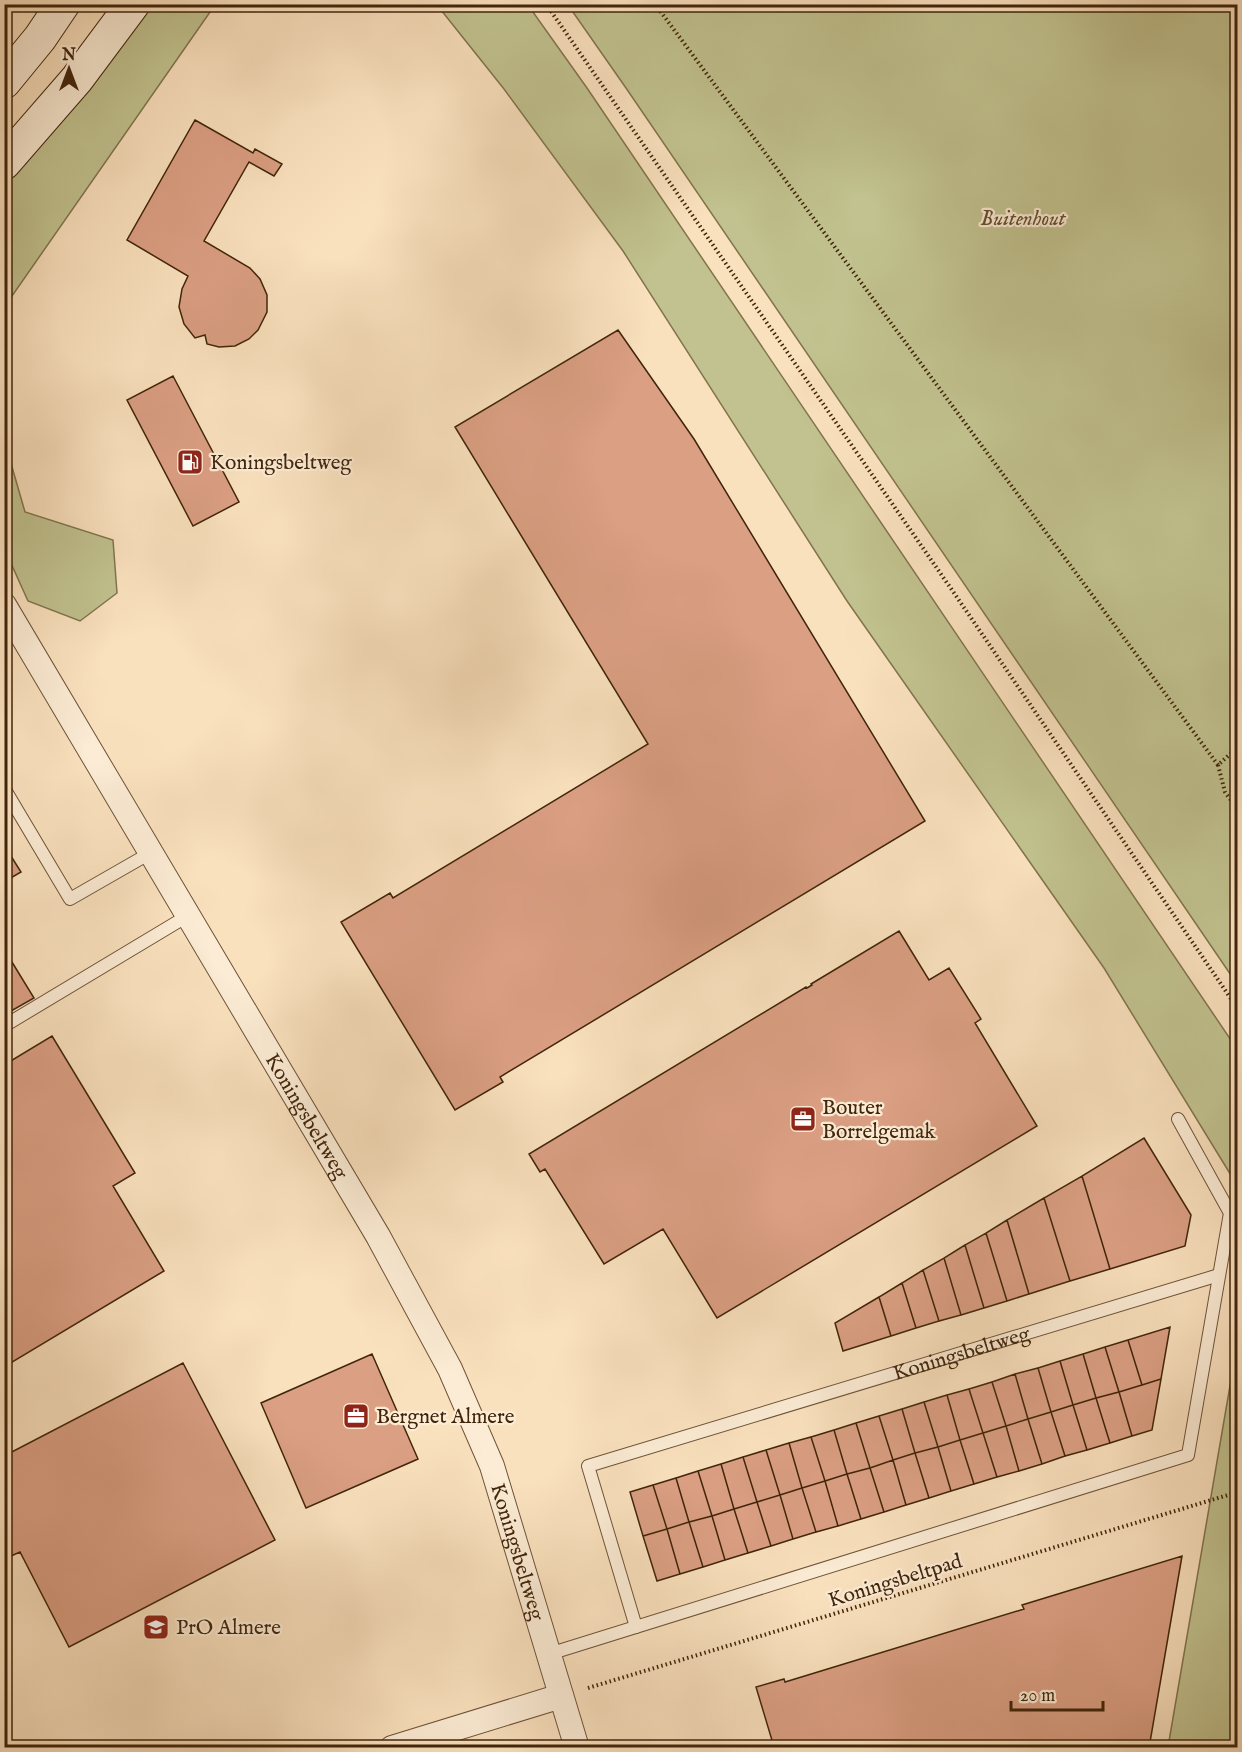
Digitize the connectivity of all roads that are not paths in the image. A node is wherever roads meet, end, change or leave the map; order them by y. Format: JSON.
{"nodes":[{"id":1,"x":63,"y":4,"type":"edge"},
{"id":2,"x":133,"y":4,"type":"edge"},
{"id":3,"x":4,"y":82,"type":"edge"},
{"id":4,"x":4,"y":163,"type":"edge"},
{"id":5,"x":4,"y":605,"type":"edge"},
{"id":6,"x":4,"y":788,"type":"edge"},
{"id":7,"x":152,"y":852,"type":"junction"},
{"id":8,"x":189,"y":915,"type":"junction"},
{"id":9,"x":4,"y":1026,"type":"edge"},
{"id":10,"x":1178,"y":1119,"type":"dead end"},
{"id":11,"x":1219,"y":1275,"type":"junction"},
{"id":12,"x":636,"y":1627,"type":"junction"},
{"id":13,"x":549,"y":1654,"type":"junction"},
{"id":14,"x":561,"y":1696,"type":"junction"},
{"id":15,"x":392,"y":1748,"type":"edge"},
{"id":16,"x":577,"y":1748,"type":"edge"}],
"edges":[{"from":1,"to":3,"type":"main road"},
{"from":2,"to":4,"type":"main road"},
{"from":5,"to":7,"type":"street","name":"Koningsbeltweg"},
{"from":6,"to":7,"type":"lane"},
{"from":7,"to":8,"type":"street","name":"Koningsbeltweg"},
{"from":8,"to":9,"type":"lane"},
{"from":8,"to":13,"type":"street","name":"Koningsbeltweg"},
{"from":10,"to":11,"type":"lane"},
{"from":11,"to":12,"type":"lane"},
{"from":11,"to":12,"type":"lane","name":"Koningsbeltweg"},
{"from":12,"to":13,"type":"lane"},
{"from":13,"to":14,"type":"street","name":"Koningsbeltweg"},
{"from":14,"to":15,"type":"street"},
{"from":14,"to":16,"type":"street","name":"Koningsbeltweg"}]}
